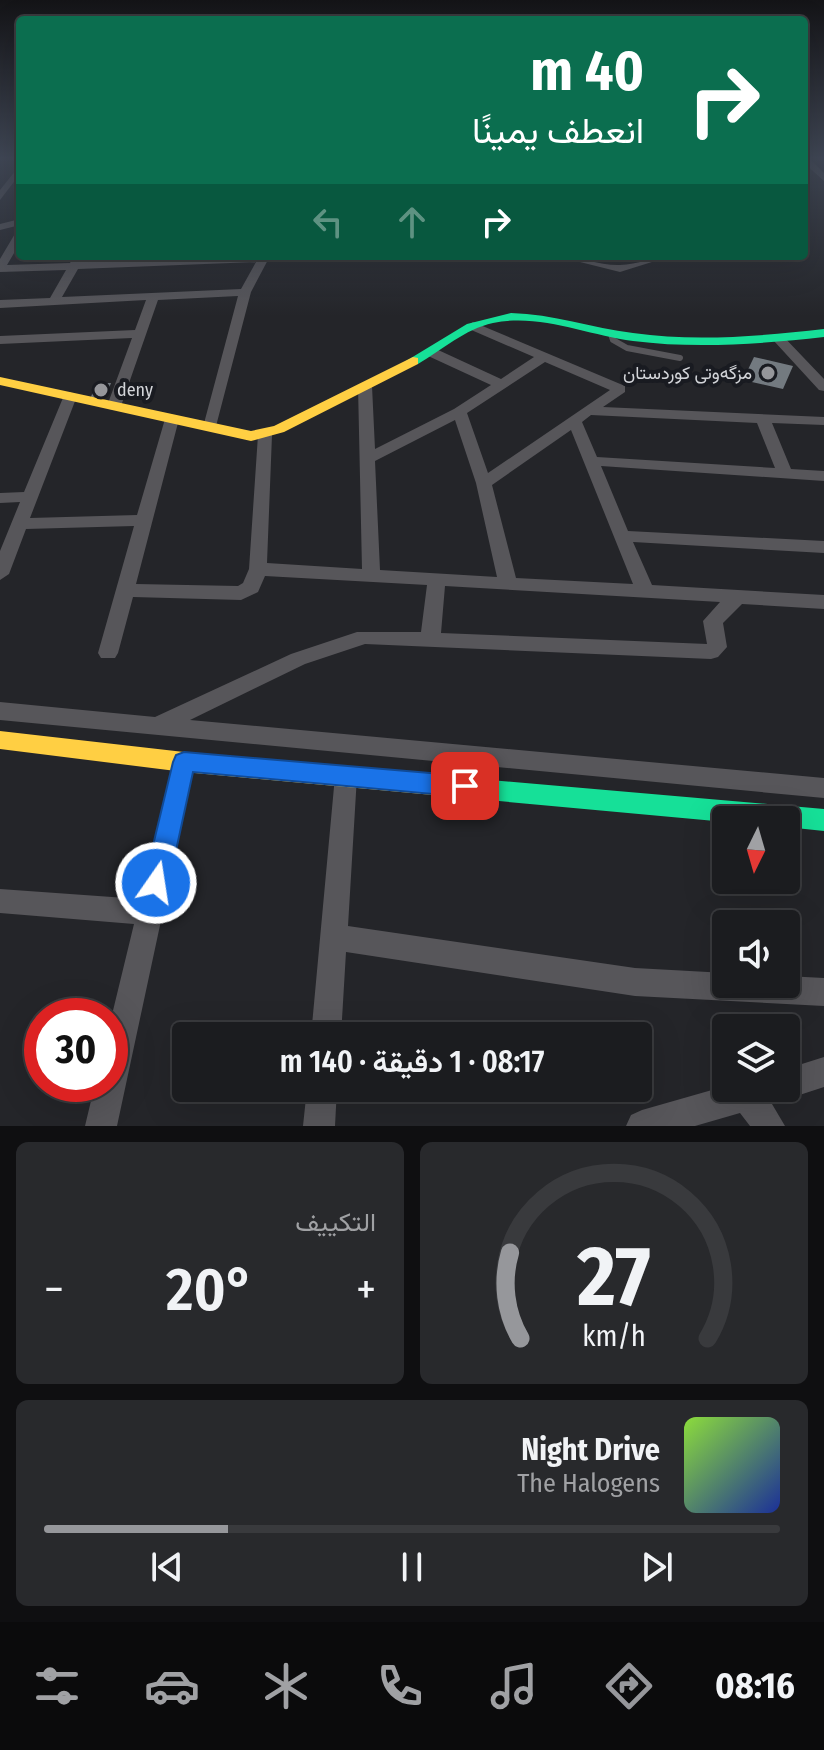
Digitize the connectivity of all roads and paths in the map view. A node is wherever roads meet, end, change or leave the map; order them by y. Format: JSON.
{"nodes":[{"id":1,"x":16,"y":241,"type":"edge"},
{"id":2,"x":14,"y":245,"type":"junction"},
{"id":3,"x":0,"y":248,"type":"edge"},
{"id":4,"x":124,"y":260,"type":"edge"},
{"id":5,"x":263,"y":260,"type":"edge"},
{"id":6,"x":579,"y":260,"type":"edge"},
{"id":7,"x":652,"y":260,"type":"edge"},
{"id":8,"x":77,"y":261,"type":"edge"},
{"id":9,"x":0,"y":266,"type":"edge"},
{"id":10,"x":245,"y":292,"type":"junction"},
{"id":11,"x":153,"y":298,"type":"junction"},
{"id":12,"x":54,"y":302,"type":"junction"},
{"id":13,"x":0,"y":304,"type":"edge"},
{"id":14,"x":824,"y":320,"type":"edge"},
{"id":15,"x":473,"y":326,"type":"junction"},
{"id":16,"x":612,"y":329,"type":"junction"},
{"id":17,"x":824,"y":333,"type":"edge"},
{"id":18,"x":139,"y":334,"type":"junction"},
{"id":19,"x":778,"y":338,"type":"junction"},
{"id":20,"x":0,"y":340,"type":"edge"},
{"id":21,"x":434,"y":347,"type":"junction"},
{"id":22,"x":543,"y":357,"type":"junction"},
{"id":23,"x":680,"y":358,"type":"dead end"},
{"id":24,"x":0,"y":381,"type":"edge"},
{"id":25,"x":501,"y":384,"type":"junction"},
{"id":26,"x":365,"y":386,"type":"junction"},
{"id":27,"x":824,"y":387,"type":"edge"},
{"id":28,"x":70,"y":396,"type":"junction"},
{"id":29,"x":114,"y":406,"type":"junction"},
{"id":30,"x":459,"y":412,"type":"junction"},
{"id":31,"x":582,"y":417,"type":"junction"},
{"id":32,"x":762,"y":417,"type":"junction"},
{"id":33,"x":172,"y":419,"type":"junction"},
{"id":34,"x":824,"y":421,"type":"edge"},
{"id":35,"x":210,"y":427,"type":"junction"},
{"id":36,"x":265,"y":435,"type":"junction"},
{"id":37,"x":367,"y":459,"type":"junction"},
{"id":38,"x":590,"y":461,"type":"junction"},
{"id":39,"x":785,"y":474,"type":"junction"},
{"id":40,"x":824,"y":476,"type":"edge"},
{"id":41,"x":484,"y":483,"type":"junction"},
{"id":42,"x":31,"y":497,"type":"junction"},
{"id":43,"x":0,"y":498,"type":"edge"},
{"id":44,"x":144,"y":520,"type":"junction"},
{"id":45,"x":20,"y":524,"type":"junction"},
{"id":46,"x":622,"y":536,"type":"junction"},
{"id":47,"x":824,"y":547,"type":"edge"},
{"id":48,"x":258,"y":569,"type":"junction"},
{"id":49,"x":0,"y":574,"type":"edge"},
{"id":50,"x":371,"y":575,"type":"junction"},
{"id":51,"x":437,"y":579,"type":"junction"},
{"id":52,"x":508,"y":583,"type":"junction"},
{"id":53,"x":125,"y":590,"type":"junction"},
{"id":54,"x":645,"y":592,"type":"junction"},
{"id":55,"x":737,"y":597,"type":"junction"},
{"id":56,"x":824,"y":602,"type":"edge"},
{"id":57,"x":430,"y":640,"type":"junction"},
{"id":58,"x":108,"y":653,"type":"dead end"},
{"id":59,"x":0,"y":711,"type":"edge"},
{"id":60,"x":156,"y":726,"type":"junction"},
{"id":61,"x":0,"y":740,"type":"edge"},
{"id":62,"x":184,"y":762,"type":"junction"},
{"id":63,"x":550,"y":763,"type":"junction"},
{"id":64,"x":346,"y":776,"type":"junction"},
{"id":65,"x":824,"y":788,"type":"edge"},
{"id":66,"x":554,"y":794,"type":"junction"},
{"id":67,"x":824,"y":820,"type":"edge"},
{"id":68,"x":0,"y":901,"type":"edge"},
{"id":69,"x":150,"y":913,"type":"junction"},
{"id":70,"x":334,"y":937,"type":"junction"},
{"id":71,"x":824,"y":992,"type":"edge"},
{"id":72,"x":327,"y":1022,"type":"edge"},
{"id":73,"x":824,"y":1072,"type":"edge"},
{"id":74,"x":800,"y":1080,"type":"edge"},
{"id":75,"x":321,"y":1102,"type":"edge"},
{"id":76,"x":725,"y":1102,"type":"edge"},
{"id":77,"x":763,"y":1102,"type":"edge"},
{"id":78,"x":100,"y":1125,"type":"edge"},
{"id":79,"x":319,"y":1126,"type":"edge"},
{"id":80,"x":642,"y":1126,"type":"edge"},
{"id":81,"x":769,"y":1126,"type":"edge"}],
"edges":[{"from":1,"to":2,"type":"street"},
{"from":2,"to":3,"type":"street"},
{"from":2,"to":9,"type":"street"},
{"from":4,"to":8,"type":"street"},
{"from":5,"to":10,"type":"street"},
{"from":6,"to":7,"type":"street"},
{"from":8,"to":9,"type":"street"},
{"from":8,"to":12,"type":"street"},
{"from":10,"to":11,"type":"street"},
{"from":10,"to":35,"type":"street"},
{"from":11,"to":12,"type":"street"},
{"from":11,"to":18,"type":"street"},
{"from":12,"to":13,"type":"street"},
{"from":14,"to":16,"type":"street"},
{"from":15,"to":16,"type":"street"},
{"from":15,"to":21,"type":"street"},
{"from":15,"to":22,"type":"street"},
{"from":16,"to":19,"type":"street"},
{"from":16,"to":21,"type":"street"},
{"from":16,"to":23,"type":"lane"},
{"from":17,"to":19,"type":"street"},
{"from":18,"to":20,"type":"street"},
{"from":18,"to":29,"type":"street"},
{"from":19,"to":27,"type":"street"},
{"from":21,"to":25,"type":"street"},
{"from":21,"to":26,"type":"street"},
{"from":22,"to":25,"type":"street"},
{"from":22,"to":31,"type":"street"},
{"from":24,"to":28,"type":"street"},
{"from":25,"to":30,"type":"street"},
{"from":26,"to":36,"type":"street"},
{"from":26,"to":37,"type":"street"},
{"from":28,"to":29,"type":"street"},
{"from":28,"to":42,"type":"street"},
{"from":29,"to":33,"type":"street"},
{"from":30,"to":37,"type":"street"},
{"from":30,"to":41,"type":"street"},
{"from":31,"to":32,"type":"street"},
{"from":31,"to":38,"type":"street"},
{"from":31,"to":41,"type":"street"},
{"from":32,"to":34,"type":"street"},
{"from":32,"to":39,"type":"street"},
{"from":33,"to":35,"type":"street"},
{"from":33,"to":44,"type":"street"},
{"from":35,"to":36,"type":"street"},
{"from":36,"to":48,"type":"street"},
{"from":37,"to":50,"type":"street"},
{"from":38,"to":39,"type":"street"},
{"from":38,"to":46,"type":"street"},
{"from":39,"to":40,"type":"street"},
{"from":41,"to":52,"type":"street"},
{"from":42,"to":43,"type":"street"},
{"from":42,"to":45,"type":"street"},
{"from":44,"to":45,"type":"street"},
{"from":44,"to":53,"type":"street"},
{"from":45,"to":49,"type":"street"},
{"from":46,"to":47,"type":"street"},
{"from":46,"to":54,"type":"street"},
{"from":48,"to":50,"type":"street"},
{"from":48,"to":53,"type":"street"},
{"from":50,"to":51,"type":"street"},
{"from":51,"to":52,"type":"street"},
{"from":51,"to":57,"type":"street"},
{"from":52,"to":54,"type":"street"},
{"from":53,"to":58,"type":"street"},
{"from":54,"to":55,"type":"street"},
{"from":55,"to":56,"type":"street"},
{"from":55,"to":57,"type":"street"},
{"from":57,"to":60,"type":"street"},
{"from":59,"to":60,"type":"street"},
{"from":60,"to":63,"type":"street"},
{"from":61,"to":62,"type":"street"},
{"from":62,"to":64,"type":"street"},
{"from":62,"to":69,"type":"street"},
{"from":63,"to":65,"type":"street"},
{"from":63,"to":66,"type":"street"},
{"from":64,"to":66,"type":"street"},
{"from":64,"to":70,"type":"street"},
{"from":66,"to":67,"type":"street"},
{"from":68,"to":69,"type":"street"},
{"from":69,"to":78,"type":"street"},
{"from":70,"to":71,"type":"street"},
{"from":70,"to":72,"type":"street"},
{"from":73,"to":74,"type":"street"},
{"from":75,"to":79,"type":"street"},
{"from":76,"to":80,"type":"street"},
{"from":77,"to":81,"type":"street"}]}
